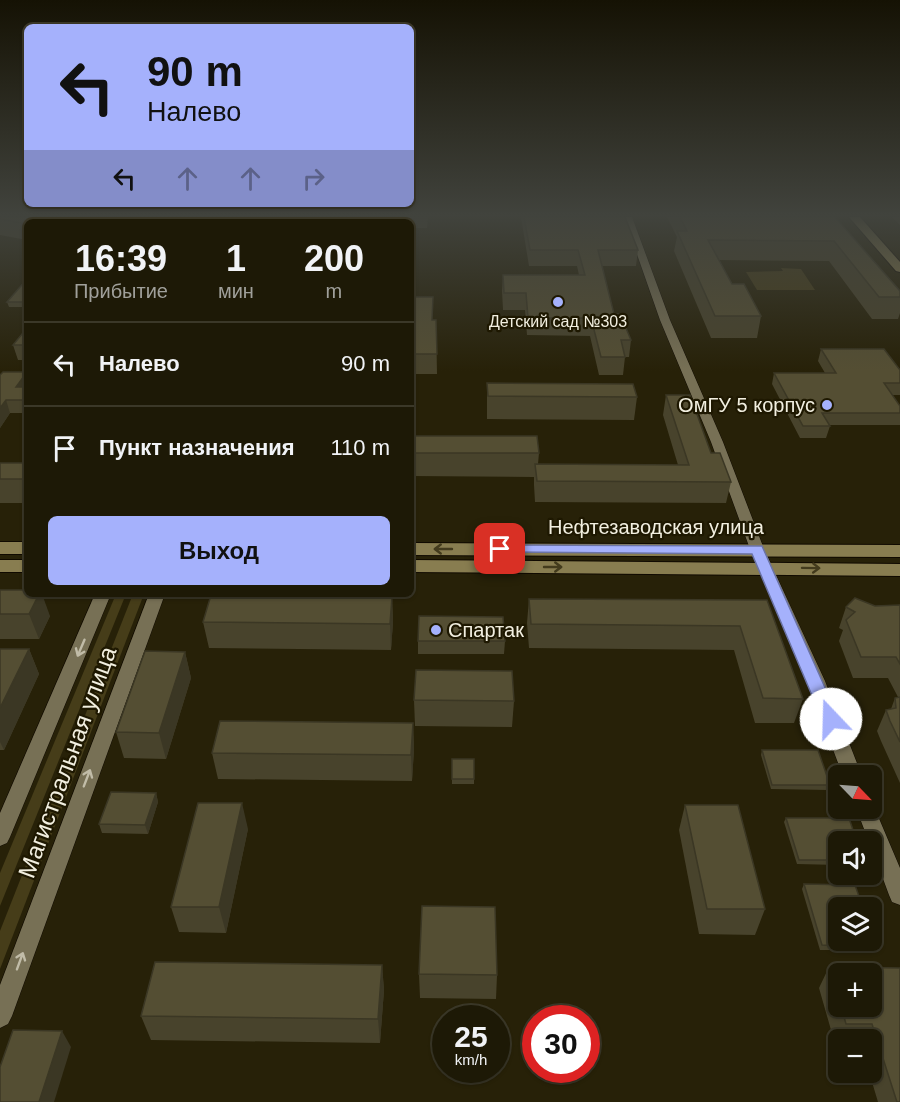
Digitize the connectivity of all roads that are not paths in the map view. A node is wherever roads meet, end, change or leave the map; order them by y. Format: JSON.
{"nodes":[{"id":1,"x":646,"y":268,"type":"edge"},
{"id":2,"x":0,"y":548,"type":"edge"},
{"id":3,"x":24,"y":548,"type":"edge"},
{"id":4,"x":414,"y":549,"type":"edge"},
{"id":5,"x":757,"y":549,"type":"junction"},
{"id":6,"x":900,"y":551,"type":"edge"},
{"id":7,"x":0,"y":566,"type":"edge"},
{"id":8,"x":24,"y":566,"type":"edge"},
{"id":9,"x":414,"y":566,"type":"edge"},
{"id":10,"x":765,"y":568,"type":"junction"},
{"id":11,"x":900,"y":570,"type":"edge"},
{"id":12,"x":102,"y":597,"type":"edge"},
{"id":13,"x":156,"y":597,"type":"edge"},
{"id":14,"x":849,"y":765,"type":"edge"},
{"id":15,"x":870,"y":819,"type":"edge"},
{"id":16,"x":0,"y":837,"type":"edge"},
{"id":17,"x":900,"y":896,"type":"edge"},
{"id":18,"x":0,"y":1016,"type":"edge"}],
"edges":[{"from":1,"to":5,"type":"street"},
{"from":2,"to":3,"type":"main road"},
{"from":5,"to":4,"type":"main road","name":"Нефтезаводская улица","one_way":true},
{"from":5,"to":6,"type":"main road","name":"Нефтезаводская улица"},
{"from":5,"to":10,"type":"street"},
{"from":7,"to":8,"type":"main road"},
{"from":9,"to":10,"type":"main road","name":"Нефтезаводская улица","one_way":true},
{"from":10,"to":11,"type":"main road","name":"Нефтезаводская улица","one_way":true},
{"from":10,"to":14,"type":"street"},
{"from":12,"to":16,"type":"street","name":"Магистральная улица","one_way":true},
{"from":18,"to":13,"type":"street","name":"Магистральная улица","one_way":true},
{"from":15,"to":17,"type":"street"}]}
